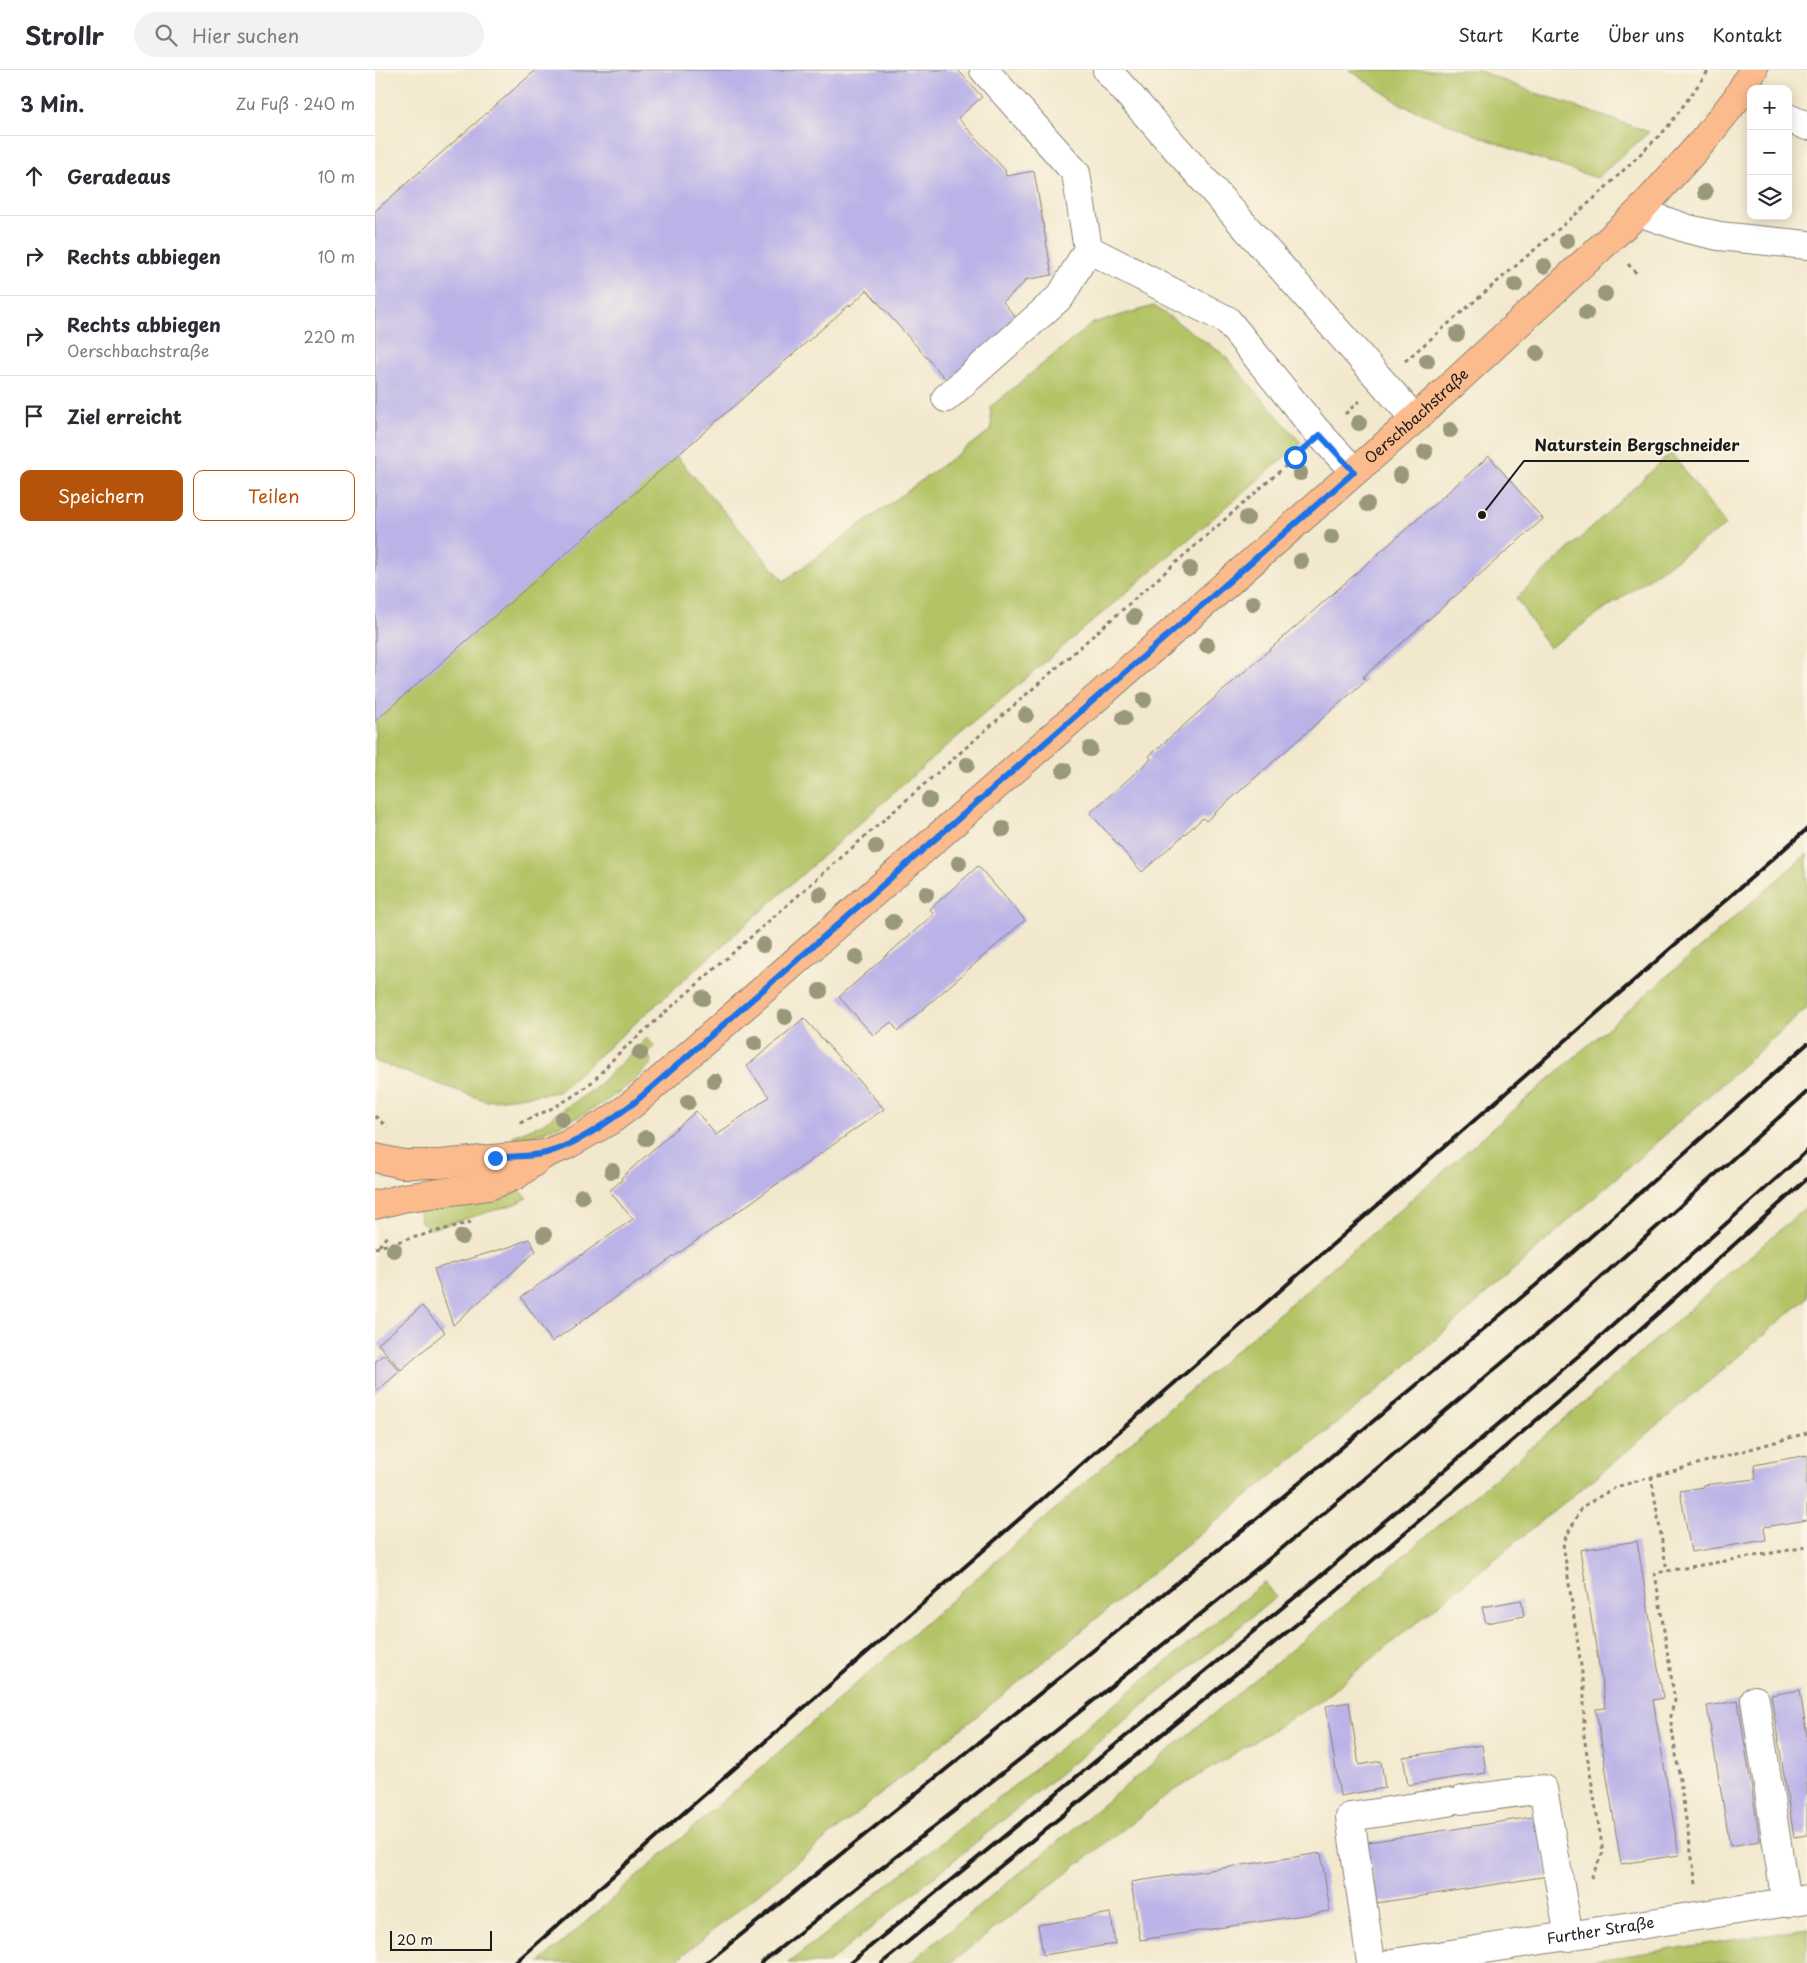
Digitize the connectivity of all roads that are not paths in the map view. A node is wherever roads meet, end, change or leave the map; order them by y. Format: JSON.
{"nodes":[{"id":1,"x":985,"y":70,"type":"edge"},
{"id":2,"x":1107,"y":70,"type":"edge"},
{"id":3,"x":1753,"y":70,"type":"edge"},
{"id":4,"x":1744,"y":100,"type":"edge"},
{"id":5,"x":1792,"y":120,"type":"edge"},
{"id":6,"x":1807,"y":126,"type":"edge"},
{"id":7,"x":1639,"y":212,"type":"junction"},
{"id":8,"x":1807,"y":245,"type":"edge"},
{"id":9,"x":1088,"y":249,"type":"junction"},
{"id":10,"x":946,"y":398,"type":"dead end"},
{"id":11,"x":1415,"y":419,"type":"junction"},
{"id":12,"x":1354,"y":472,"type":"junction"},
{"id":13,"x":545,"y":1154,"type":"junction"},
{"id":14,"x":375,"y":1158,"type":"edge"},
{"id":15,"x":375,"y":1205,"type":"edge"},
{"id":16,"x":1755,"y":1700,"type":"dead end"},
{"id":17,"x":1797,"y":1901,"type":"edge"},
{"id":18,"x":1569,"y":1937,"type":"junction"},
{"id":19,"x":1371,"y":1963,"type":"edge"},
{"id":20,"x":1393,"y":1963,"type":"edge"}],
"edges":[{"from":1,"to":9,"type":"street"},
{"from":2,"to":11,"type":"street"},
{"from":3,"to":4,"type":"main road","name":"Oerschbachstraße"},
{"from":4,"to":7,"type":"main road","name":"Oerschbachstraße"},
{"from":5,"to":6,"type":"street"},
{"from":7,"to":8,"type":"street"},
{"from":7,"to":11,"type":"main road","name":"Oerschbachstraße"},
{"from":9,"to":10,"type":"street"},
{"from":9,"to":12,"type":"street"},
{"from":11,"to":12,"type":"main road","name":"Oerschbachstraße"},
{"from":12,"to":13,"type":"main road","name":"Oerschbachstraße"},
{"from":13,"to":14,"type":"main road","name":"Oerschbachstraße"},
{"from":13,"to":15,"type":"main road","name":"Oerschbachstraße"},
{"from":16,"to":17,"type":"street"},
{"from":17,"to":18,"type":"street","name":"Further Straße"},
{"from":18,"to":19,"type":"street"},
{"from":18,"to":20,"type":"street","name":"Further Straße"}]}
